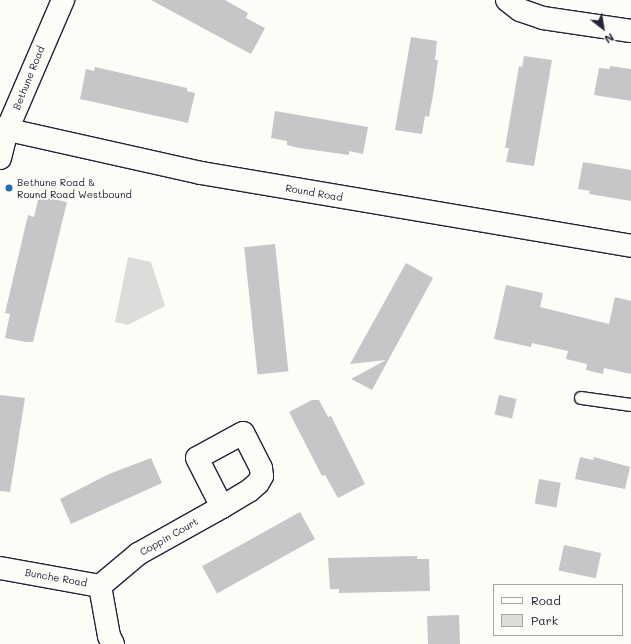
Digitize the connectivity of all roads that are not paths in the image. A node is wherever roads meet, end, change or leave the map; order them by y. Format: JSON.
{"nodes":[{"id":1,"x":63,"y":0,"type":"edge"},
{"id":2,"x":506,"y":0,"type":"edge"},
{"id":3,"x":631,"y":31,"type":"edge"},
{"id":4,"x":4,"y":129,"type":"edge"},
{"id":5,"x":0,"y":158,"type":"edge"},
{"id":6,"x":631,"y":246,"type":"edge"},
{"id":7,"x":581,"y":398,"type":"dead end"},
{"id":8,"x":631,"y":405,"type":"edge"},
{"id":9,"x":222,"y":507,"type":"dead end"},
{"id":10,"x":0,"y":568,"type":"edge"},
{"id":11,"x":100,"y":586,"type":"junction"},
{"id":12,"x":113,"y":644,"type":"edge"}],
"edges":[{"from":1,"to":4,"type":"street","name":"Bethune Road"},
{"from":2,"to":3,"type":"street"},
{"from":4,"to":5,"type":"street","name":"Bethune Road"},
{"from":4,"to":6,"type":"street","name":"Round Road"},
{"from":7,"to":8,"type":"lane"},
{"from":9,"to":11,"type":"street","name":"Coppin Court"},
{"from":10,"to":11,"type":"street","name":"Bunche Road"},
{"from":11,"to":12,"type":"street","name":"Bunche Road"}]}
